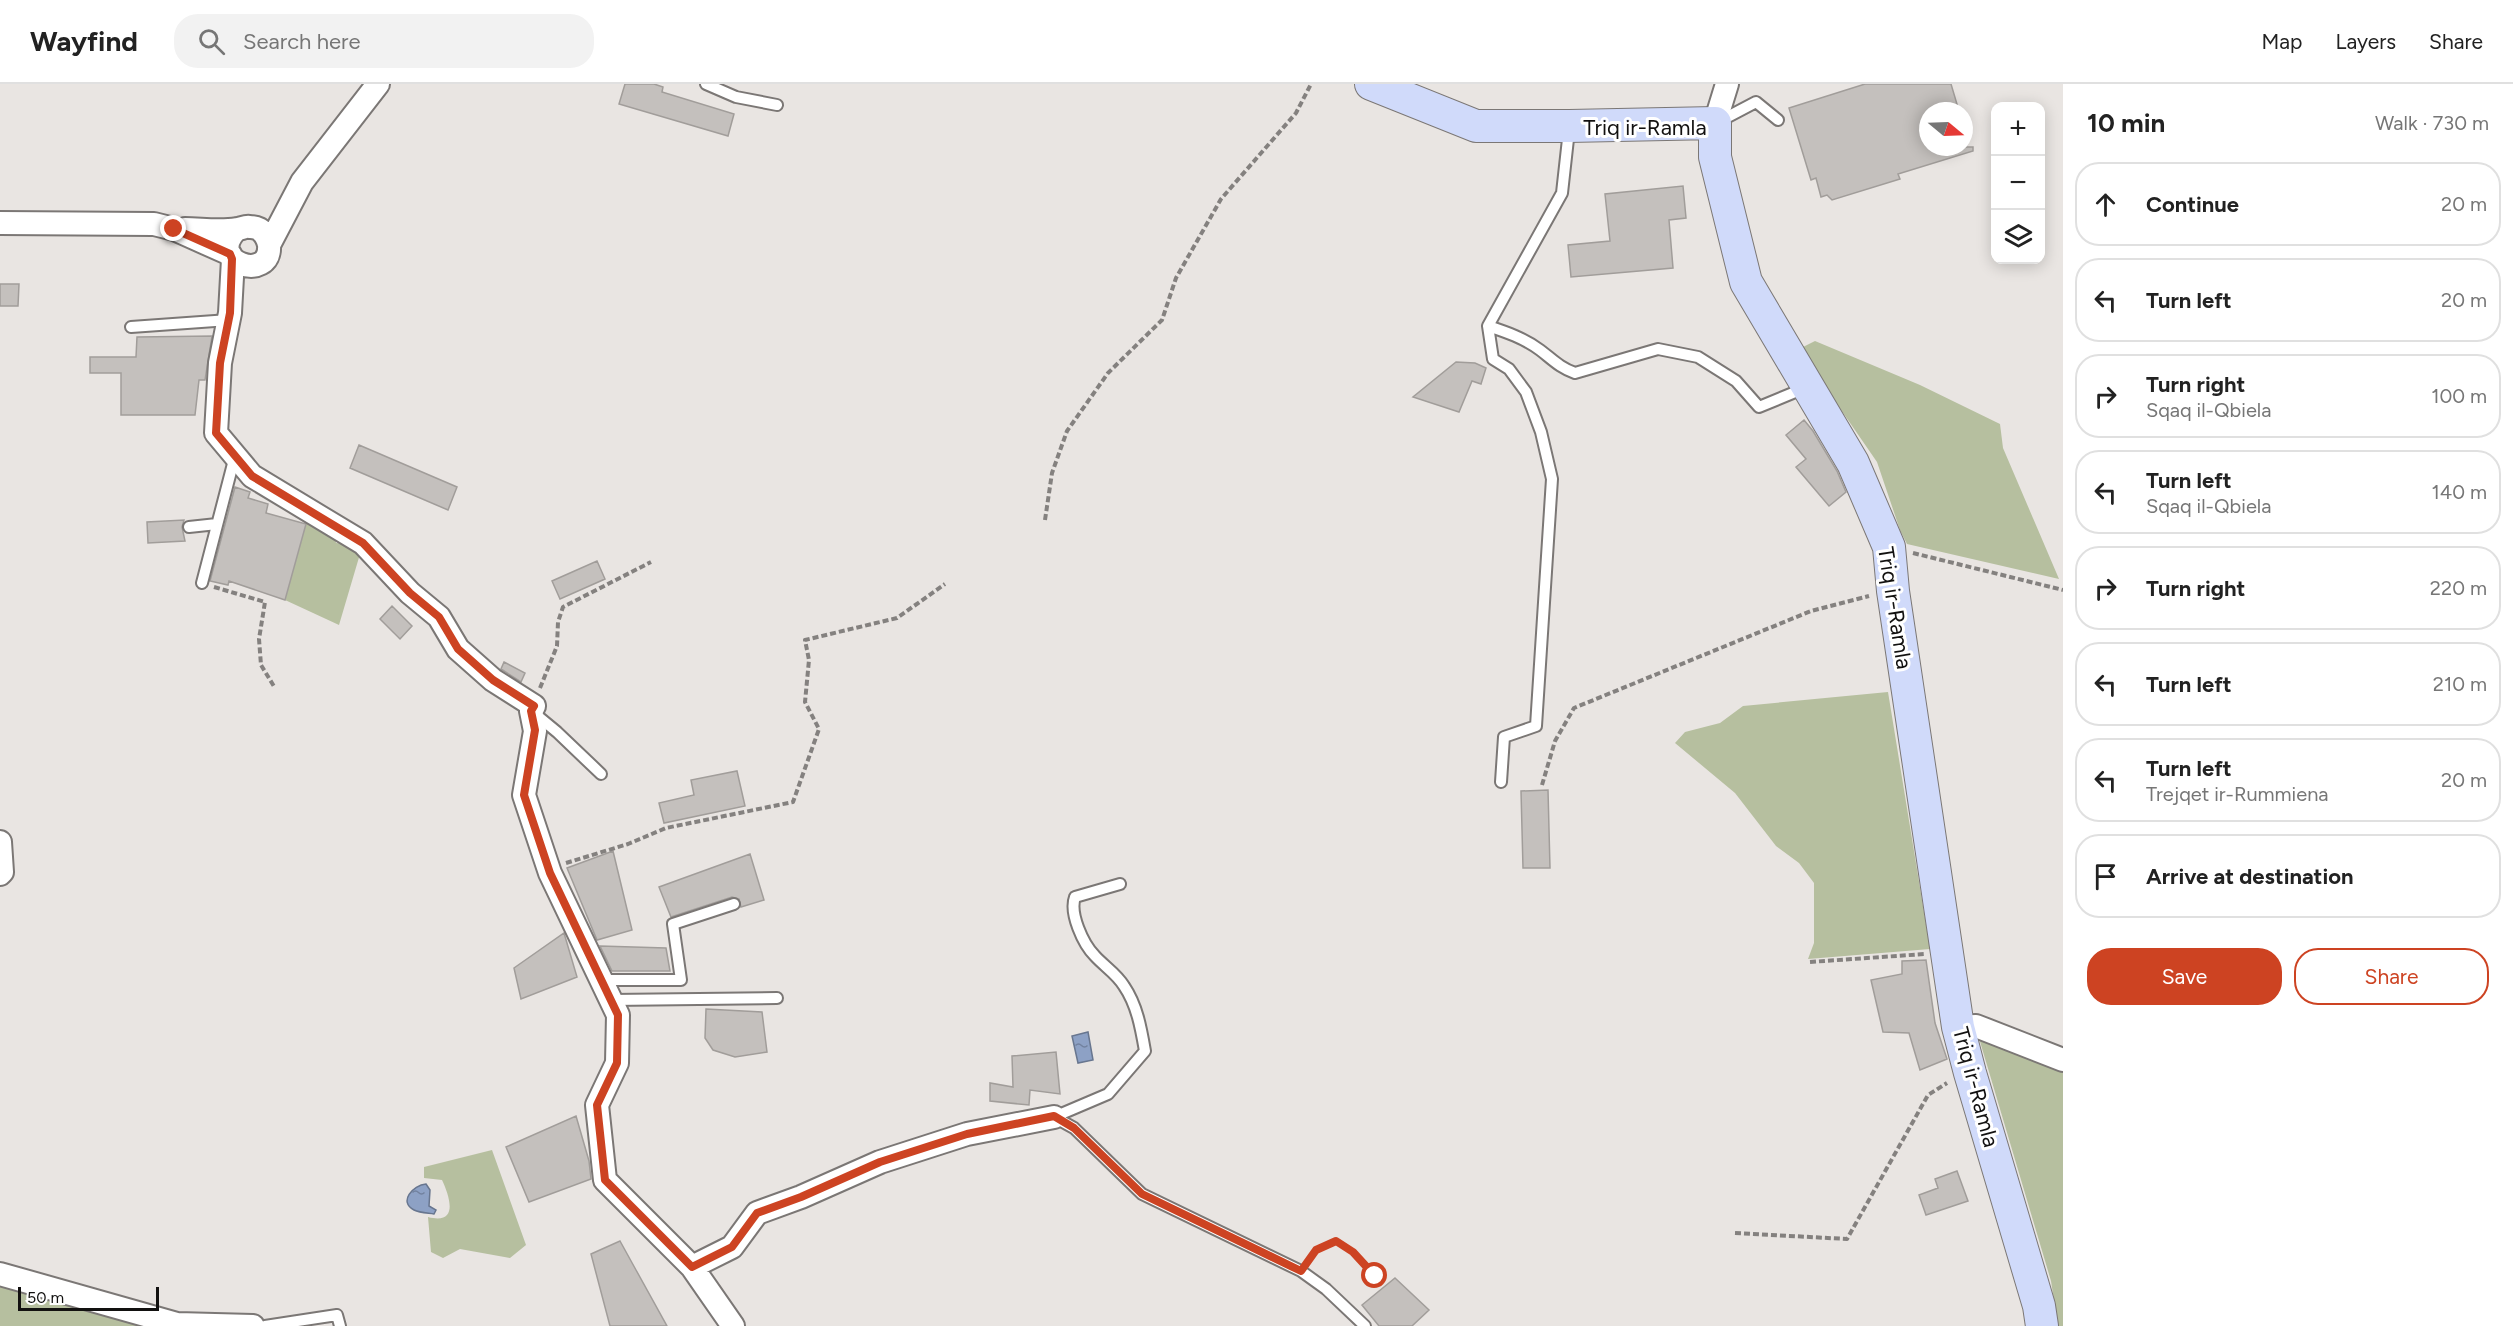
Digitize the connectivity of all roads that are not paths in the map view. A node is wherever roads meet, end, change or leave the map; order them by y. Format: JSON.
{"nodes":[{"id":1,"x":378,"y":84,"type":"edge"},
{"id":2,"x":706,"y":84,"type":"edge"},
{"id":3,"x":1371,"y":84,"type":"edge"},
{"id":4,"x":1727,"y":84,"type":"edge"},
{"id":5,"x":777,"y":105,"type":"dead end"},
{"id":6,"x":1778,"y":120,"type":"dead end"},
{"id":7,"x":1716,"y":123,"type":"junction"},
{"id":8,"x":1569,"y":126,"type":"junction"},
{"id":9,"x":302,"y":182,"type":"junction"},
{"id":10,"x":0,"y":223,"type":"edge"},
{"id":11,"x":244,"y":228,"type":"junction"},
{"id":12,"x":174,"y":229,"type":"junction"},
{"id":13,"x":269,"y":244,"type":"junction"},
{"id":14,"x":231,"y":256,"type":"junction"},
{"id":15,"x":256,"y":265,"type":"junction"},
{"id":16,"x":229,"y":317,"type":"junction"},
{"id":17,"x":1488,"y":326,"type":"junction"},
{"id":18,"x":131,"y":327,"type":"dead end"},
{"id":19,"x":1808,"y":387,"type":"junction"},
{"id":20,"x":235,"y":456,"type":"junction"},
{"id":21,"x":217,"y":524,"type":"junction"},
{"id":22,"x":189,"y":527,"type":"dead end"},
{"id":23,"x":202,"y":583,"type":"dead end"},
{"id":24,"x":533,"y":709,"type":"junction"},
{"id":25,"x":602,"y":774,"type":"dead end"},
{"id":26,"x":1500,"y":782,"type":"dead end"},
{"id":27,"x":0,"y":842,"type":"edge"},
{"id":28,"x":0,"y":874,"type":"edge"},
{"id":29,"x":1120,"y":884,"type":"dead end"},
{"id":30,"x":734,"y":904,"type":"dead end"},
{"id":31,"x":606,"y":990,"type":"junction"},
{"id":32,"x":777,"y":998,"type":"dead end"},
{"id":33,"x":1958,"y":1027,"type":"junction"},
{"id":34,"x":2063,"y":1060,"type":"edge"},
{"id":35,"x":1054,"y":1116,"type":"junction"},
{"id":36,"x":692,"y":1267,"type":"junction"},
{"id":37,"x":0,"y":1274,"type":"edge"},
{"id":38,"x":253,"y":1326,"type":"edge"},
{"id":39,"x":265,"y":1326,"type":"edge"},
{"id":40,"x":340,"y":1326,"type":"edge"},
{"id":41,"x":733,"y":1326,"type":"edge"},
{"id":42,"x":1365,"y":1326,"type":"edge"},
{"id":43,"x":2042,"y":1326,"type":"edge"}],
"edges":[{"from":1,"to":9,"type":"street"},
{"from":2,"to":5,"type":"lane"},
{"from":3,"to":8,"type":"main road","name":"Triq ir-Ramla"},
{"from":4,"to":7,"type":"street"},
{"from":6,"to":7,"type":"lane"},
{"from":7,"to":8,"type":"main road","name":"Triq ir-Ramla"},
{"from":7,"to":19,"type":"main road","name":"Triq ir-Ramla"},
{"from":8,"to":17,"type":"lane"},
{"from":9,"to":11,"type":"street"},
{"from":9,"to":13,"type":"street"},
{"from":10,"to":12,"type":"street"},
{"from":11,"to":12,"type":"street"},
{"from":11,"to":13,"type":"street"},
{"from":11,"to":14,"type":"street"},
{"from":12,"to":14,"type":"street"},
{"from":13,"to":15,"type":"street"},
{"from":14,"to":15,"type":"street"},
{"from":14,"to":16,"type":"street"},
{"from":15,"to":16,"type":"street"},
{"from":16,"to":18,"type":"lane"},
{"from":16,"to":20,"type":"street"},
{"from":17,"to":19,"type":"lane"},
{"from":17,"to":26,"type":"lane"},
{"from":19,"to":33,"type":"main road","name":"Triq ir-Ramla"},
{"from":20,"to":21,"type":"lane"},
{"from":20,"to":24,"type":"street"},
{"from":21,"to":22,"type":"lane"},
{"from":21,"to":23,"type":"lane"},
{"from":24,"to":25,"type":"lane"},
{"from":24,"to":31,"type":"street"},
{"from":27,"to":28,"type":"street"},
{"from":29,"to":35,"type":"lane"},
{"from":30,"to":31,"type":"lane"},
{"from":31,"to":32,"type":"lane"},
{"from":31,"to":36,"type":"street"},
{"from":33,"to":34,"type":"street"},
{"from":33,"to":43,"type":"main road","name":"Triq ir-Ramla"},
{"from":35,"to":36,"type":"street"},
{"from":35,"to":42,"type":"lane"},
{"from":36,"to":41,"type":"street"},
{"from":37,"to":38,"type":"street"},
{"from":39,"to":40,"type":"lane"}]}
